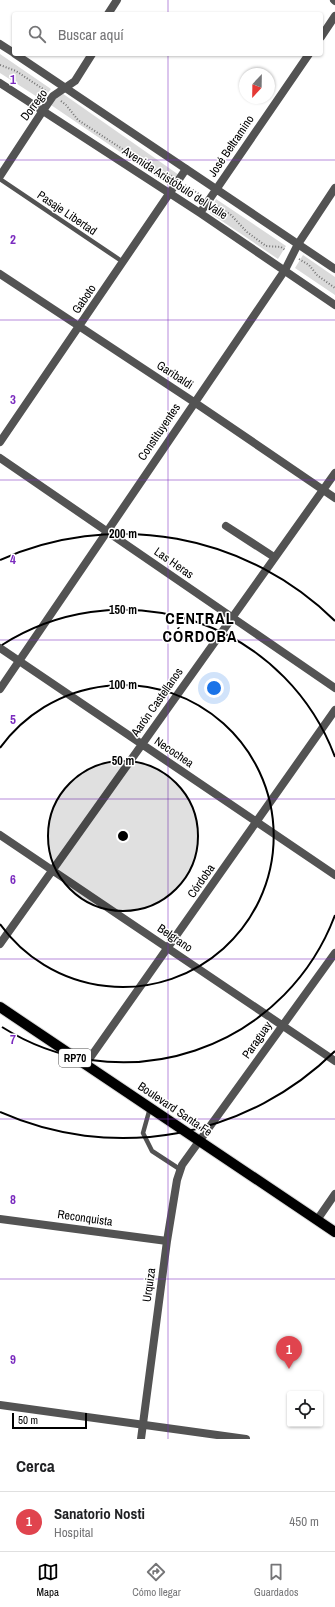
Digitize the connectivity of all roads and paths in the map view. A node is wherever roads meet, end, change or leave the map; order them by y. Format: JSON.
{"nodes":[{"id":1,"x":117,"y":0,"type":"edge"},
{"id":2,"x":109,"y":12,"type":"edge"},
{"id":3,"x":335,"y":16,"type":"edge"},
{"id":4,"x":323,"y":34,"type":"edge"},
{"id":5,"x":0,"y":44,"type":"edge"},
{"id":6,"x":12,"y":53,"type":"edge"},
{"id":7,"x":17,"y":56,"type":"edge"},
{"id":8,"x":91,"y":56,"type":"edge"},
{"id":9,"x":308,"y":56,"type":"edge"},
{"id":10,"x":0,"y":66,"type":"edge"},
{"id":11,"x":0,"y":84,"type":"edge"},
{"id":12,"x":66,"y":88,"type":"junction"},
{"id":13,"x":54,"y":96,"type":"junction"},
{"id":14,"x":42,"y":112,"type":"junction"},
{"id":15,"x":186,"y":169,"type":"junction"},
{"id":16,"x":0,"y":178,"type":"edge"},
{"id":17,"x":178,"y":180,"type":"junction"},
{"id":18,"x":335,"y":188,"type":"edge"},
{"id":19,"x":217,"y":189,"type":"junction"},
{"id":20,"x":169,"y":193,"type":"junction"},
{"id":21,"x":209,"y":200,"type":"junction"},
{"id":22,"x":200,"y":213,"type":"junction"},
{"id":23,"x":298,"y":244,"type":"junction"},
{"id":24,"x":293,"y":255,"type":"junction"},
{"id":25,"x":123,"y":262,"type":"junction"},
{"id":26,"x":335,"y":269,"type":"edge"},
{"id":27,"x":285,"y":270,"type":"junction"},
{"id":28,"x":0,"y":274,"type":"edge"},
{"id":29,"x":335,"y":288,"type":"edge"},
{"id":30,"x":335,"y":305,"type":"edge"},
{"id":31,"x":80,"y":326,"type":"junction"},
{"id":32,"x":194,"y":402,"type":"junction"},
{"id":33,"x":0,"y":442,"type":"edge"},
{"id":34,"x":0,"y":458,"type":"edge"},
{"id":35,"x":335,"y":473,"type":"edge"},
{"id":36,"x":323,"y":490,"type":"junction"},
{"id":37,"x":335,"y":498,"type":"edge"},
{"id":38,"x":226,"y":526,"type":"dead end"},
{"id":39,"x":106,"y":532,"type":"junction"},
{"id":40,"x":274,"y":558,"type":"junction"},
{"id":41,"x":231,"y":618,"type":"junction"},
{"id":42,"x":0,"y":648,"type":"edge"},
{"id":43,"x":19,"y":661,"type":"junction"},
{"id":44,"x":335,"y":688,"type":"edge"},
{"id":45,"x":0,"y":689,"type":"edge"},
{"id":46,"x":335,"y":710,"type":"edge"},
{"id":47,"x":142,"y":745,"type":"junction"},
{"id":48,"x":256,"y":822,"type":"junction"},
{"id":49,"x":0,"y":835,"type":"edge"},
{"id":50,"x":54,"y":871,"type":"junction"},
{"id":51,"x":335,"y":875,"type":"edge"},
{"id":52,"x":0,"y":944,"type":"edge"},
{"id":53,"x":168,"y":948,"type":"junction"},
{"id":54,"x":335,"y":953,"type":"edge"},
{"id":55,"x":0,"y":1007,"type":"edge"},
{"id":56,"x":282,"y":1025,"type":"junction"},
{"id":57,"x":335,"y":1061,"type":"edge"},
{"id":58,"x":85,"y":1065,"type":"junction"},
{"id":59,"x":150,"y":1108,"type":"junction"},
{"id":60,"x":199,"y":1141,"type":"junction"},
{"id":61,"x":180,"y":1170,"type":"junction"},
{"id":62,"x":335,"y":1194,"type":"edge"},
{"id":63,"x":0,"y":1219,"type":"edge"},
{"id":64,"x":317,"y":1220,"type":"junction"},
{"id":65,"x":335,"y":1232,"type":"edge"},
{"id":66,"x":167,"y":1241,"type":"junction"},
{"id":67,"x":0,"y":1405,"type":"edge"},
{"id":68,"x":143,"y":1426,"type":"junction"},
{"id":69,"x":141,"y":1439,"type":"edge"},
{"id":70,"x":246,"y":1439,"type":"edge"}],
"edges":[{"from":1,"to":2,"type":"street"},
{"from":3,"to":4,"type":"street"},
{"from":5,"to":6,"type":"street","name":"Avenida Aristóbulo del Valle"},
{"from":7,"to":12,"type":"street","name":"Avenida Aristóbulo del Valle"},
{"from":8,"to":12,"type":"street","name":"Dorrego"},
{"from":9,"to":19,"type":"street","name":"José Beltramino"},
{"from":10,"to":13,"type":"path"},
{"from":11,"to":14,"type":"street","name":"Avenida Aristóbulo del Valle"},
{"from":12,"to":13,"type":"street","name":"Dorrego"},
{"from":12,"to":15,"type":"street","name":"Avenida Aristóbulo del Valle"},
{"from":13,"to":14,"type":"street","name":"Dorrego"},
{"from":13,"to":17,"type":"path"},
{"from":14,"to":16,"type":"street","name":"Dorrego"},
{"from":14,"to":20,"type":"street","name":"Avenida Aristóbulo del Valle"},
{"from":15,"to":17,"type":"street","name":"Gaboto"},
{"from":15,"to":19,"type":"street","name":"Avenida Aristóbulo del Valle"},
{"from":16,"to":25,"type":"lane","name":"Pasaje Libertad"},
{"from":17,"to":20,"type":"street","name":"Gaboto"},
{"from":17,"to":21,"type":"path"},
{"from":18,"to":23,"type":"street","name":"Constituyentes"},
{"from":19,"to":21,"type":"street","name":"José Beltramino"},
{"from":19,"to":23,"type":"street","name":"Avenida Aristóbulo del Valle"},
{"from":20,"to":22,"type":"street","name":"Avenida Aristóbulo del Valle"},
{"from":20,"to":25,"type":"street","name":"Gaboto"},
{"from":21,"to":22,"type":"street","name":"José Beltramino"},
{"from":21,"to":24,"type":"path"},
{"from":22,"to":27,"type":"street","name":"Avenida Aristóbulo del Valle"},
{"from":23,"to":24,"type":"street","name":"Constituyentes"},
{"from":23,"to":26,"type":"street","name":"Avenida Aristóbulo del Valle"},
{"from":24,"to":27,"type":"street","name":"Constituyentes"},
{"from":24,"to":29,"type":"path"},
{"from":25,"to":31,"type":"street","name":"Gaboto"},
{"from":27,"to":30,"type":"street","name":"Avenida Aristóbulo del Valle"},
{"from":27,"to":32,"type":"street","name":"Constituyentes"},
{"from":28,"to":31,"type":"street","name":"Garibaldi"},
{"from":31,"to":32,"type":"street","name":"Garibaldi"},
{"from":31,"to":33,"type":"street","name":"Gaboto"},
{"from":32,"to":36,"type":"street","name":"Garibaldi"},
{"from":32,"to":39,"type":"street","name":"Constituyentes"},
{"from":34,"to":39,"type":"street","name":"Las Heras"},
{"from":35,"to":36,"type":"street","name":"Aarón Castellanos"},
{"from":36,"to":37,"type":"street","name":"Garibaldi"},
{"from":36,"to":40,"type":"street","name":"Aarón Castellanos"},
{"from":38,"to":40,"type":"street"},
{"from":39,"to":41,"type":"street","name":"Las Heras"},
{"from":39,"to":43,"type":"street","name":"Constituyentes"},
{"from":40,"to":41,"type":"street","name":"Aarón Castellanos"},
{"from":41,"to":44,"type":"street","name":"Las Heras"},
{"from":41,"to":47,"type":"street","name":"Aarón Castellanos"},
{"from":42,"to":43,"type":"street","name":"Necochea"},
{"from":43,"to":45,"type":"street","name":"Constituyentes"},
{"from":43,"to":47,"type":"street","name":"Necochea"},
{"from":46,"to":48,"type":"street","name":"Córdoba"},
{"from":47,"to":48,"type":"street","name":"Necochea"},
{"from":47,"to":50,"type":"street","name":"Aarón Castellanos"},
{"from":48,"to":51,"type":"street","name":"Necochea"},
{"from":48,"to":53,"type":"street","name":"Córdoba"},
{"from":49,"to":50,"type":"street","name":"Belgrano"},
{"from":50,"to":52,"type":"street","name":"Aarón Castellanos"},
{"from":50,"to":53,"type":"street","name":"Belgrano"},
{"from":53,"to":56,"type":"street","name":"Belgrano"},
{"from":53,"to":58,"type":"street","name":"Córdoba"},
{"from":54,"to":56,"type":"street","name":"Paraguay"},
{"from":55,"to":58,"type":"main road","name":"Boulevard Santa Fe","number":"RP70"},
{"from":56,"to":57,"type":"street","name":"Belgrano"},
{"from":56,"to":60,"type":"street","name":"Paraguay"},
{"from":58,"to":59,"type":"main road","name":"Boulevard Santa Fe","number":"RP70"},
{"from":59,"to":60,"type":"main road","name":"Boulevard Santa Fe","number":"RP70"},
{"from":59,"to":61,"type":"lane"},
{"from":60,"to":61,"type":"street","name":"Urquiza"},
{"from":60,"to":64,"type":"main road","name":"Boulevard Santa Fe","number":"RP70"},
{"from":61,"to":66,"type":"street","name":"Urquiza"},
{"from":62,"to":64,"type":"street"},
{"from":63,"to":66,"type":"street","name":"Reconquista"},
{"from":64,"to":65,"type":"main road","name":"Boulevard Santa Fe","number":"RP70"},
{"from":66,"to":68,"type":"street","name":"Urquiza"},
{"from":67,"to":68,"type":"street"},
{"from":68,"to":69,"type":"street","name":"Urquiza"},
{"from":68,"to":70,"type":"street"}]}
